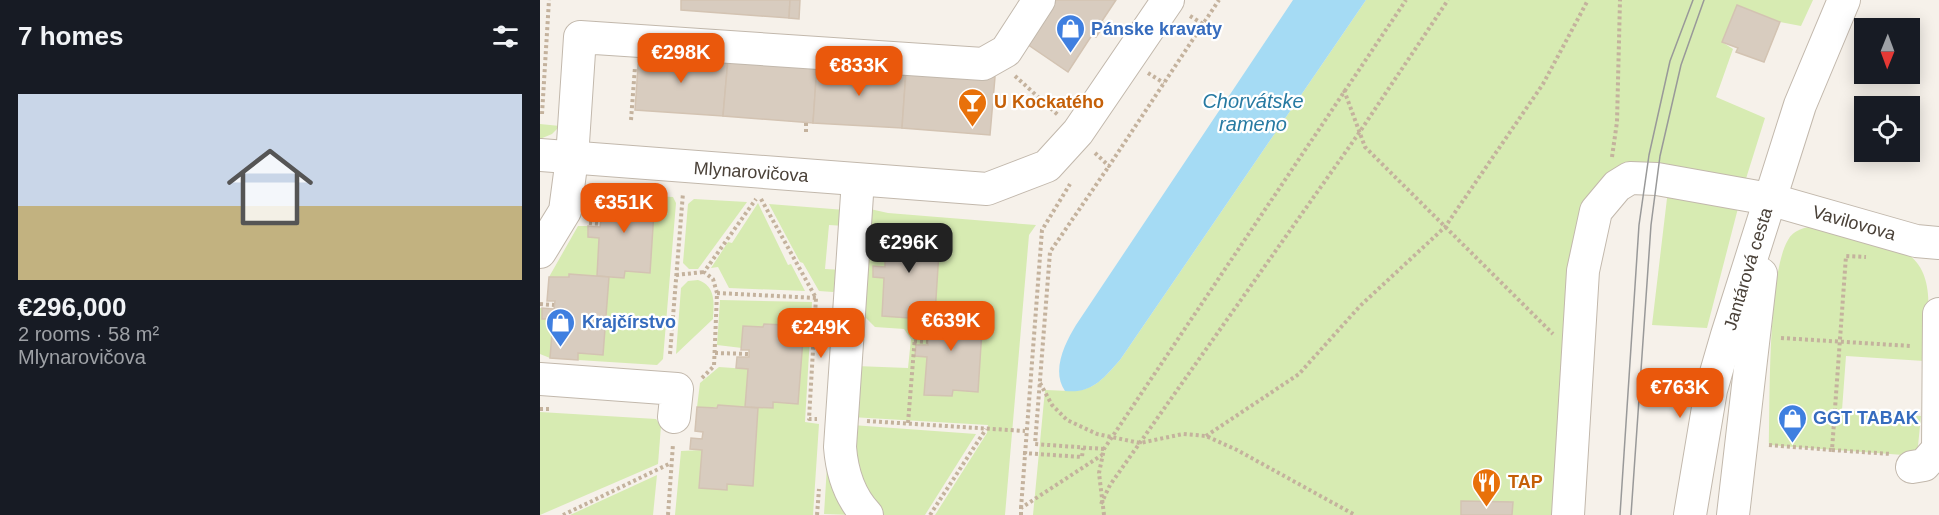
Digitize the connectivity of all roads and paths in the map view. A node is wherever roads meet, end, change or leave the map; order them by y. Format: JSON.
{"nodes":[{"id":1,"x":550,"y":0,"type":"edge"},
{"id":2,"x":1039,"y":0,"type":"edge"},
{"id":3,"x":1406,"y":0,"type":"edge"},
{"id":4,"x":1448,"y":0,"type":"edge"},
{"id":5,"x":1588,"y":0,"type":"edge"},
{"id":6,"x":1620,"y":0,"type":"edge"},
{"id":7,"x":1844,"y":0,"type":"edge"},
{"id":8,"x":1176,"y":6,"type":"edge"},
{"id":9,"x":1203,"y":24,"type":"dead end"},
{"id":10,"x":637,"y":40,"type":"junction"},
{"id":11,"x":1145,"y":71,"type":"dead end"},
{"id":12,"x":1164,"y":83,"type":"dead end"},
{"id":13,"x":1344,"y":90,"type":"junction"},
{"id":14,"x":542,"y":114,"type":"dead end"},
{"id":15,"x":631,"y":120,"type":"dead end"},
{"id":16,"x":806,"y":122,"type":"dead end"},
{"id":17,"x":806,"y":132,"type":"dead end"},
{"id":18,"x":1359,"y":133,"type":"junction"},
{"id":19,"x":540,"y":155,"type":"edge"},
{"id":20,"x":572,"y":158,"type":"junction"},
{"id":21,"x":1109,"y":165,"type":"dead end"},
{"id":22,"x":684,"y":167,"type":"junction"},
{"id":23,"x":1073,"y":179,"type":"dead end"},
{"id":24,"x":858,"y":180,"type":"junction"},
{"id":25,"x":1617,"y":186,"type":"junction"},
{"id":26,"x":1769,"y":199,"type":"junction"},
{"id":27,"x":1444,"y":227,"type":"junction"},
{"id":28,"x":1939,"y":243,"type":"edge"},
{"id":29,"x":540,"y":252,"type":"edge"},
{"id":30,"x":1869,"y":257,"type":"dead end"},
{"id":31,"x":704,"y":272,"type":"junction"},
{"id":32,"x":676,"y":275,"type":"junction"},
{"id":33,"x":717,"y":293,"type":"junction"},
{"id":34,"x":816,"y":298,"type":"junction"},
{"id":35,"x":850,"y":299,"type":"junction"},
{"id":36,"x":540,"y":304,"type":"edge"},
{"id":37,"x":554,"y":305,"type":"dead end"},
{"id":38,"x":1939,"y":314,"type":"edge"},
{"id":39,"x":916,"y":324,"type":"dead end"},
{"id":40,"x":1556,"y":337,"type":"dead end"},
{"id":41,"x":1773,"y":338,"type":"dead end"},
{"id":42,"x":914,"y":340,"type":"junction"},
{"id":43,"x":928,"y":342,"type":"dead end"},
{"id":44,"x":1839,"y":342,"type":"junction"},
{"id":45,"x":1937,"y":347,"type":"junction"},
{"id":46,"x":715,"y":353,"type":"junction"},
{"id":47,"x":670,"y":354,"type":"dead end"},
{"id":48,"x":749,"y":354,"type":"dead end"},
{"id":49,"x":540,"y":379,"type":"edge"},
{"id":50,"x":1040,"y":382,"type":"junction"},
{"id":51,"x":695,"y":384,"type":"dead end"},
{"id":52,"x":674,"y":417,"type":"joint"},
{"id":53,"x":842,"y":419,"type":"junction"},
{"id":54,"x":908,"y":423,"type":"junction"},
{"id":55,"x":986,"y":429,"type":"junction"},
{"id":56,"x":1025,"y":431,"type":"junction"},
{"id":57,"x":1206,"y":436,"type":"junction"},
{"id":58,"x":1111,"y":438,"type":"junction"},
{"id":59,"x":1140,"y":443,"type":"junction"},
{"id":60,"x":1769,"y":445,"type":"dead end"},
{"id":61,"x":1083,"y":447,"type":"junction"},
{"id":62,"x":1104,"y":449,"type":"junction"},
{"id":63,"x":1939,"y":449,"type":"edge"},
{"id":64,"x":1832,"y":450,"type":"junction"},
{"id":65,"x":1023,"y":453,"type":"junction"},
{"id":66,"x":1102,"y":454,"type":"junction"},
{"id":67,"x":1904,"y":461,"type":"joint"},
{"id":68,"x":672,"y":463,"type":"junction"},
{"id":69,"x":820,"y":479,"type":"dead end"},
{"id":70,"x":1101,"y":504,"type":"junction"},
{"id":71,"x":1021,"y":508,"type":"junction"},
{"id":72,"x":563,"y":515,"type":"edge"},
{"id":73,"x":668,"y":515,"type":"edge"},
{"id":74,"x":817,"y":515,"type":"edge"},
{"id":75,"x":867,"y":515,"type":"edge"},
{"id":76,"x":930,"y":515,"type":"edge"},
{"id":77,"x":1020,"y":515,"type":"edge"},
{"id":78,"x":1104,"y":515,"type":"edge"},
{"id":79,"x":1355,"y":515,"type":"edge"},
{"id":80,"x":1568,"y":515,"type":"edge"},
{"id":81,"x":1690,"y":515,"type":"edge"},
{"id":82,"x":1733,"y":515,"type":"edge"}],
"edges":[{"from":1,"to":14,"type":"path"},
{"from":2,"to":10,"type":"street"},
{"from":3,"to":13,"type":"path"},
{"from":4,"to":18,"type":"path"},
{"from":5,"to":27,"type":"path"},
{"from":6,"to":25,"type":"path"},
{"from":7,"to":26,"type":"street","name":"Jantárová cesta"},
{"from":8,"to":9,"type":"path"},
{"from":8,"to":24,"type":"street","name":"Mlynarovičova"},
{"from":10,"to":15,"type":"path"},
{"from":10,"to":20,"type":"street"},
{"from":11,"to":12,"type":"path"},
{"from":13,"to":18,"type":"path"},
{"from":13,"to":58,"type":"path"},
{"from":16,"to":17,"type":"path"},
{"from":18,"to":27,"type":"path"},
{"from":18,"to":59,"type":"path"},
{"from":19,"to":20,"type":"street","name":"Mlynarovičova"},
{"from":20,"to":22,"type":"street","name":"Mlynarovičova"},
{"from":20,"to":29,"type":"street"},
{"from":21,"to":50,"type":"path"},
{"from":22,"to":24,"type":"street","name":"Mlynarovičova"},
{"from":22,"to":32,"type":"path"},
{"from":23,"to":56,"type":"path"},
{"from":24,"to":35,"type":"street"},
{"from":25,"to":26,"type":"street","name":"Vavilovova"},
{"from":25,"to":80,"type":"street"},
{"from":26,"to":28,"type":"street","name":"Vavilovova"},
{"from":26,"to":81,"type":"street","name":"Jantárová cesta"},
{"from":26,"to":82,"type":"street","name":"Jantárová cesta"},
{"from":27,"to":40,"type":"path"},
{"from":27,"to":57,"type":"path"},
{"from":30,"to":44,"type":"path"},
{"from":31,"to":32,"type":"path"},
{"from":31,"to":33,"type":"path"},
{"from":31,"to":34,"type":"path"},
{"from":32,"to":47,"type":"path"},
{"from":33,"to":34,"type":"path"},
{"from":33,"to":46,"type":"path"},
{"from":34,"to":35,"type":"path"},
{"from":34,"to":53,"type":"path"},
{"from":35,"to":53,"type":"street"},
{"from":36,"to":37,"type":"path"},
{"from":38,"to":45,"type":"street"},
{"from":39,"to":42,"type":"path"},
{"from":41,"to":44,"type":"path"},
{"from":42,"to":43,"type":"path"},
{"from":42,"to":54,"type":"path"},
{"from":44,"to":45,"type":"path"},
{"from":44,"to":64,"type":"path"},
{"from":45,"to":63,"type":"street"},
{"from":46,"to":48,"type":"path"},
{"from":46,"to":51,"type":"path"},
{"from":49,"to":52,"type":"street"},
{"from":50,"to":58,"type":"path"},
{"from":50,"to":61,"type":"path"},
{"from":52,"to":68,"type":"path"},
{"from":53,"to":54,"type":"path"},
{"from":53,"to":75,"type":"street"},
{"from":54,"to":55,"type":"path"},
{"from":55,"to":56,"type":"path"},
{"from":55,"to":76,"type":"path"},
{"from":56,"to":65,"type":"path"},
{"from":57,"to":59,"type":"path"},
{"from":57,"to":79,"type":"path"},
{"from":58,"to":59,"type":"path"},
{"from":58,"to":62,"type":"path"},
{"from":59,"to":70,"type":"path"},
{"from":60,"to":64,"type":"path"},
{"from":61,"to":62,"type":"path"},
{"from":61,"to":65,"type":"path"},
{"from":62,"to":66,"type":"path"},
{"from":63,"to":67,"type":"street"},
{"from":64,"to":67,"type":"path"},
{"from":65,"to":71,"type":"path"},
{"from":66,"to":70,"type":"path"},
{"from":66,"to":71,"type":"path"},
{"from":68,"to":72,"type":"path"},
{"from":68,"to":73,"type":"path"},
{"from":69,"to":74,"type":"path"},
{"from":70,"to":78,"type":"path"},
{"from":71,"to":77,"type":"path"}]}
